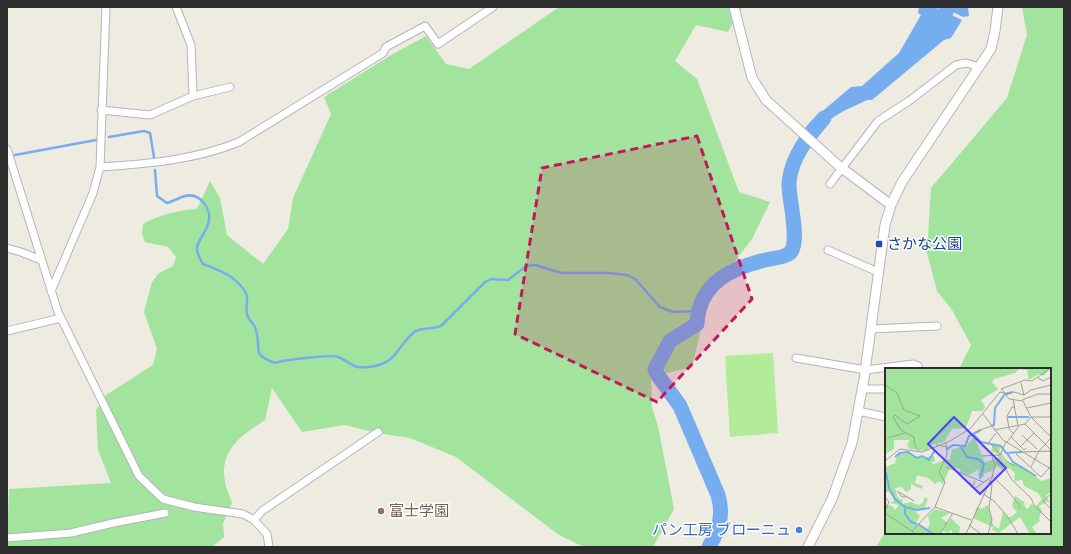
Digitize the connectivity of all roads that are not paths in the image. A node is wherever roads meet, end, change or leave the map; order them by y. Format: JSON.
{"nodes":[{"id":1,"x":106,"y":7,"type":"edge"},
{"id":2,"x":176,"y":7,"type":"edge"},
{"id":3,"x":493,"y":7,"type":"edge"},
{"id":4,"x":734,"y":7,"type":"edge"},
{"id":5,"x":998,"y":7,"type":"edge"},
{"id":6,"x":980,"y":67,"type":"junction"},
{"id":7,"x":230,"y":87,"type":"dead end"},
{"id":8,"x":192,"y":96,"type":"junction"},
{"id":9,"x":102,"y":110,"type":"junction"},
{"id":10,"x":7,"y":149,"type":"edge"},
{"id":11,"x":100,"y":167,"type":"junction"},
{"id":12,"x":840,"y":168,"type":"junction"},
{"id":13,"x":830,"y":184,"type":"dead end"},
{"id":14,"x":891,"y":205,"type":"junction"},
{"id":15,"x":7,"y":248,"type":"edge"},
{"id":16,"x":828,"y":250,"type":"dead end"},
{"id":17,"x":41,"y":260,"type":"junction"},
{"id":18,"x":878,"y":272,"type":"junction"},
{"id":19,"x":51,"y":291,"type":"junction"},
{"id":20,"x":61,"y":318,"type":"junction"},
{"id":21,"x":937,"y":326,"type":"dead end"},
{"id":22,"x":871,"y":329,"type":"junction"},
{"id":23,"x":7,"y":330,"type":"edge"},
{"id":24,"x":796,"y":358,"type":"dead end"},
{"id":25,"x":918,"y":366,"type":"dead end"},
{"id":26,"x":866,"y":370,"type":"junction"},
{"id":27,"x":862,"y":389,"type":"junction"},
{"id":28,"x":885,"y":389,"type":"edge"},
{"id":29,"x":858,"y":411,"type":"junction"},
{"id":30,"x":885,"y":417,"type":"edge"},
{"id":31,"x":378,"y":432,"type":"dead end"},
{"id":32,"x":165,"y":513,"type":"dead end"},
{"id":33,"x":254,"y":520,"type":"junction"},
{"id":34,"x":7,"y":538,"type":"edge"},
{"id":35,"x":269,"y":547,"type":"edge"},
{"id":36,"x":808,"y":547,"type":"edge"}],
"edges":[{"from":1,"to":9,"type":"street"},
{"from":2,"to":8,"type":"street"},
{"from":3,"to":11,"type":"street"},
{"from":4,"to":12,"type":"street"},
{"from":5,"to":6,"type":"street"},
{"from":6,"to":12,"type":"street"},
{"from":6,"to":14,"type":"street"},
{"from":7,"to":8,"type":"street"},
{"from":8,"to":9,"type":"street"},
{"from":9,"to":11,"type":"street"},
{"from":10,"to":17,"type":"street"},
{"from":11,"to":19,"type":"street"},
{"from":12,"to":13,"type":"street"},
{"from":12,"to":14,"type":"street"},
{"from":14,"to":18,"type":"street"},
{"from":15,"to":17,"type":"street"},
{"from":16,"to":18,"type":"street"},
{"from":17,"to":19,"type":"street"},
{"from":18,"to":22,"type":"street"},
{"from":19,"to":20,"type":"street"},
{"from":20,"to":23,"type":"street"},
{"from":20,"to":33,"type":"street"},
{"from":21,"to":22,"type":"street"},
{"from":22,"to":26,"type":"street"},
{"from":24,"to":26,"type":"street"},
{"from":25,"to":26,"type":"street"},
{"from":26,"to":27,"type":"street"},
{"from":27,"to":28,"type":"street"},
{"from":27,"to":29,"type":"street"},
{"from":29,"to":30,"type":"street"},
{"from":29,"to":36,"type":"street"},
{"from":31,"to":33,"type":"street"},
{"from":32,"to":34,"type":"street"},
{"from":33,"to":35,"type":"street"}]}
